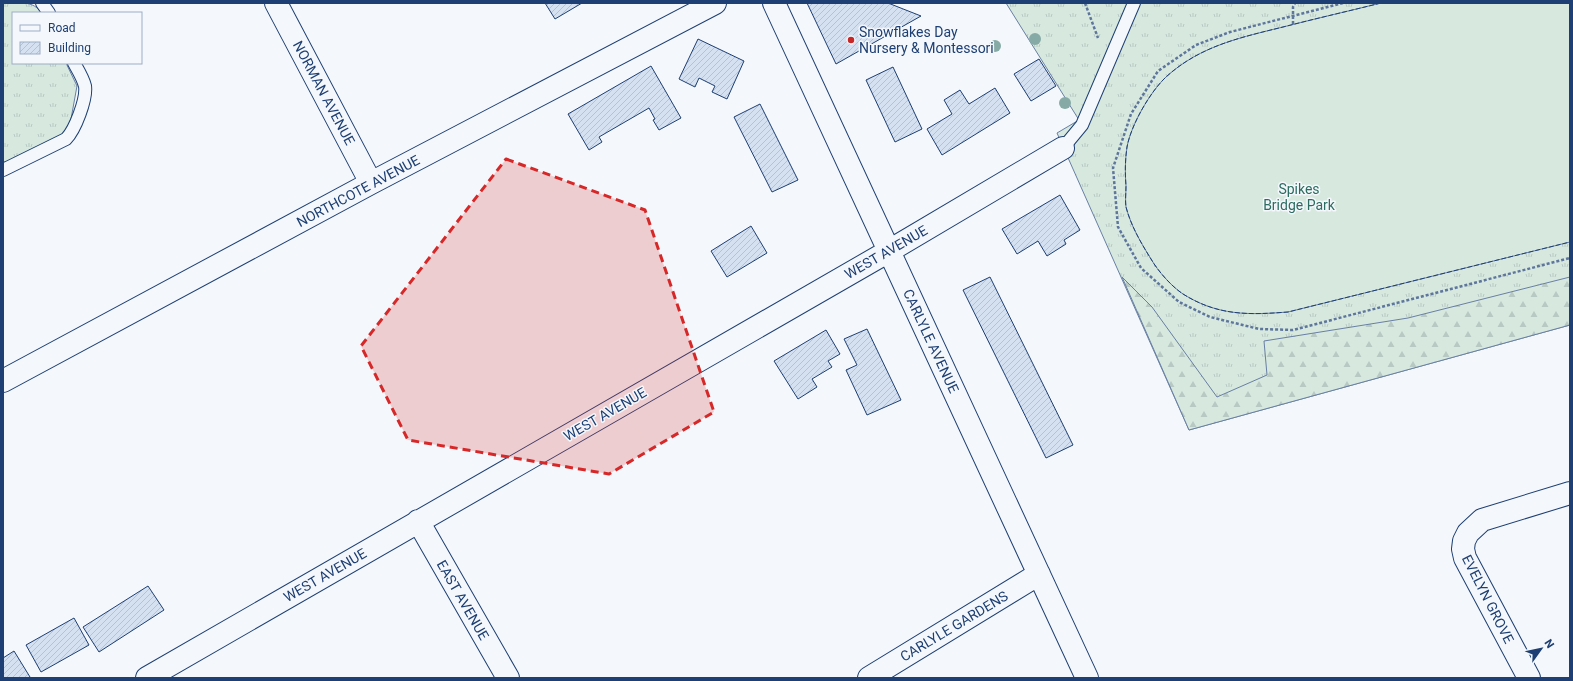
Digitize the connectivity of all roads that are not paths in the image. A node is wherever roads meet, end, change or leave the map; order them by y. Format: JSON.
{"nodes":[{"id":1,"x":42,"y":3,"type":"edge"},
{"id":2,"x":276,"y":3,"type":"edge"},
{"id":3,"x":715,"y":3,"type":"edge"},
{"id":4,"x":774,"y":3,"type":"edge"},
{"id":5,"x":1134,"y":3,"type":"edge"},
{"id":6,"x":48,"y":12,"type":"edge"},
{"id":7,"x":75,"y":64,"type":"edge"},
{"id":8,"x":1063,"y":148,"type":"joint"},
{"id":9,"x":3,"y":170,"type":"edge"},
{"id":10,"x":371,"y":183,"type":"junction"},
{"id":11,"x":889,"y":251,"type":"junction"},
{"id":12,"x":3,"y":381,"type":"edge"},
{"id":13,"x":1570,"y":493,"type":"edge"},
{"id":14,"x":418,"y":521,"type":"junction"},
{"id":15,"x":1039,"y":574,"type":"junction"},
{"id":16,"x":147,"y":678,"type":"edge"},
{"id":17,"x":508,"y":678,"type":"edge"},
{"id":18,"x":869,"y":678,"type":"edge"},
{"id":19,"x":1088,"y":678,"type":"edge"},
{"id":20,"x":1529,"y":678,"type":"edge"}],
"edges":[{"from":1,"to":6,"type":"lane"},
{"from":2,"to":10,"type":"street","name":"NORMAN AVENUE"},
{"from":3,"to":10,"type":"street","name":"NORTHCOTE AVENUE"},
{"from":4,"to":11,"type":"street","name":"CARLYLE AVENUE"},
{"from":5,"to":8,"type":"lane"},
{"from":7,"to":9,"type":"lane"},
{"from":8,"to":11,"type":"street","name":"WEST AVENUE"},
{"from":10,"to":12,"type":"street","name":"NORTHCOTE AVENUE"},
{"from":11,"to":14,"type":"street","name":"WEST AVENUE"},
{"from":11,"to":15,"type":"street","name":"CARLYLE AVENUE"},
{"from":13,"to":20,"type":"street","name":"EVELYN GROVE"},
{"from":14,"to":16,"type":"street","name":"WEST AVENUE"},
{"from":14,"to":17,"type":"street","name":"EAST AVENUE"},
{"from":15,"to":18,"type":"street","name":"CARLYLE GARDENS"},
{"from":15,"to":19,"type":"street","name":"CARLYLE AVENUE"}]}
